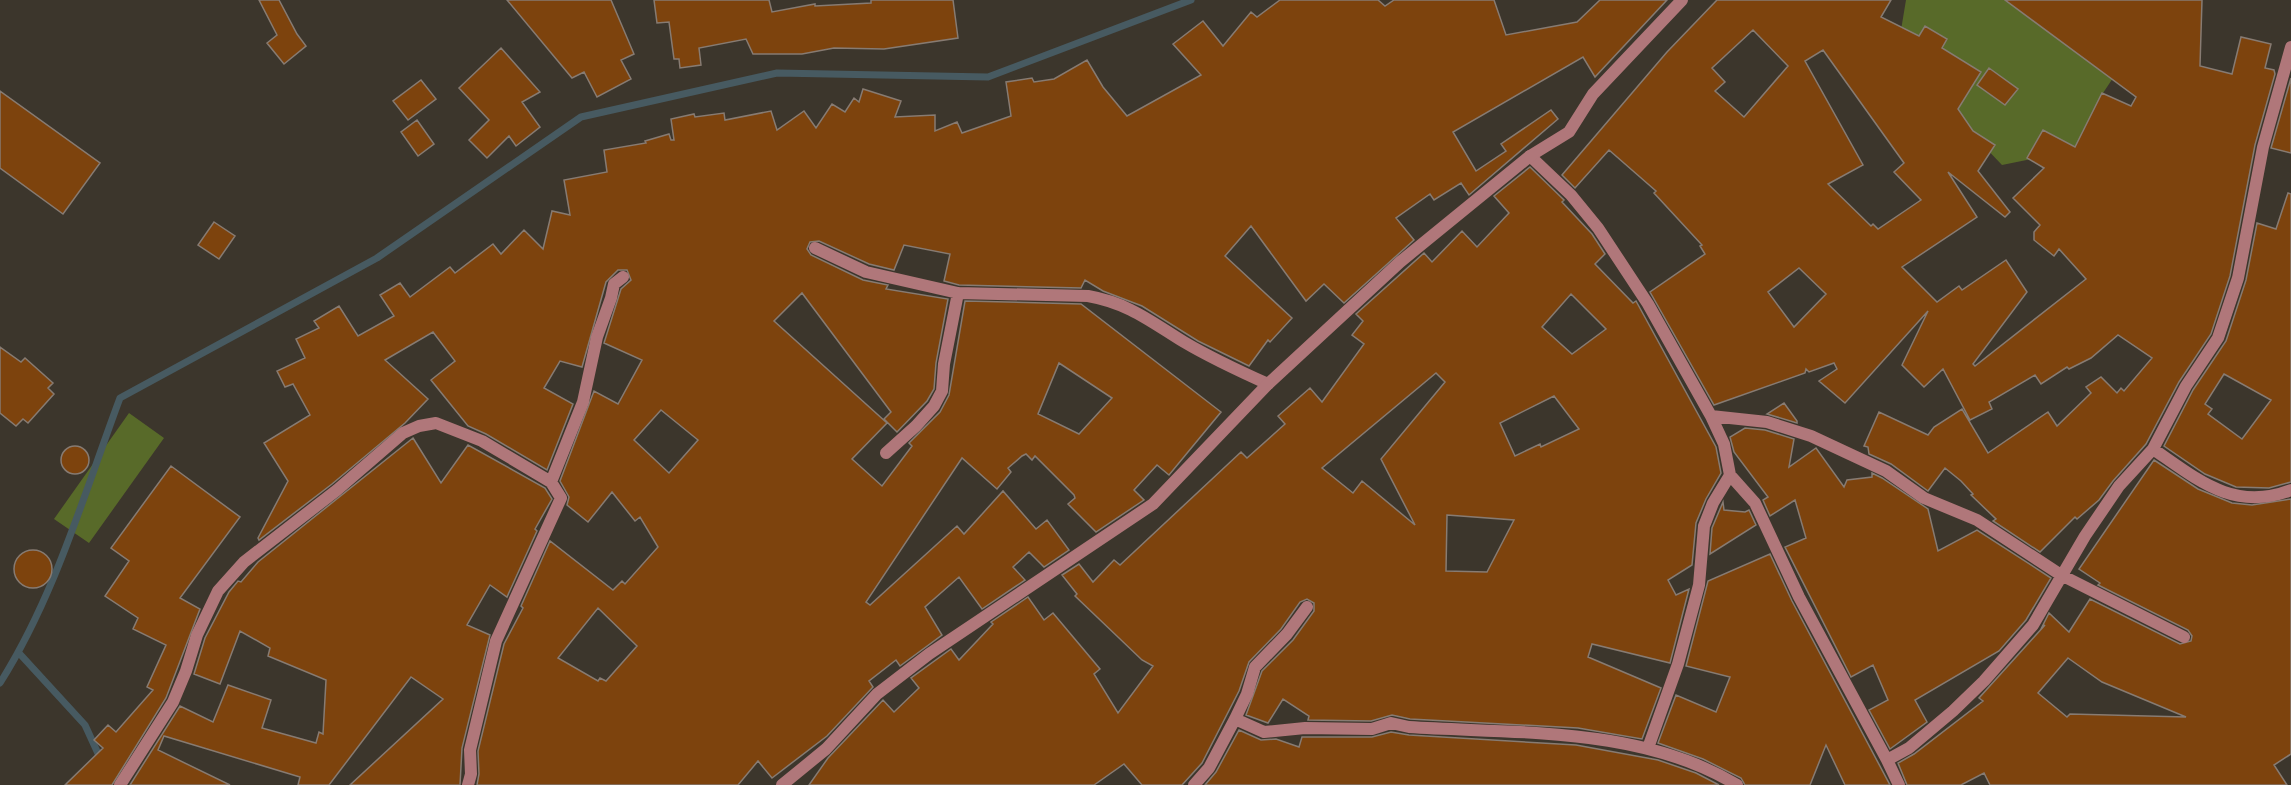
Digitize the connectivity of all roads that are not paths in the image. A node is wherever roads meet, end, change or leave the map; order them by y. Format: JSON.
{"nodes":[{"id":1,"x":1682,"y":0,"type":"edge"},
{"id":2,"x":2290,"y":52,"type":"edge"},
{"id":3,"x":1530,"y":156,"type":"junction"},
{"id":4,"x":815,"y":248,"type":"dead end"},
{"id":5,"x":622,"y":277,"type":"dead end"},
{"id":6,"x":958,"y":293,"type":"junction"},
{"id":7,"x":1268,"y":384,"type":"junction"},
{"id":8,"x":1711,"y":416,"type":"junction"},
{"id":9,"x":2153,"y":449,"type":"junction"},
{"id":10,"x":886,"y":453,"type":"dead end"},
{"id":11,"x":1730,"y":475,"type":"junction"},
{"id":12,"x":551,"y":482,"type":"junction"},
{"id":13,"x":2291,"y":490,"type":"edge"},
{"id":14,"x":2061,"y":575,"type":"junction"},
{"id":15,"x":1307,"y":607,"type":"dead end"},
{"id":16,"x":2184,"y":637,"type":"dead end"},
{"id":17,"x":1235,"y":719,"type":"junction"},
{"id":18,"x":1648,"y":748,"type":"junction"},
{"id":19,"x":1887,"y":760,"type":"junction"},
{"id":20,"x":120,"y":785,"type":"edge"},
{"id":21,"x":468,"y":785,"type":"edge"},
{"id":22,"x":782,"y":785,"type":"edge"},
{"id":23,"x":1194,"y":785,"type":"edge"},
{"id":24,"x":1737,"y":785,"type":"edge"},
{"id":25,"x":1899,"y":785,"type":"edge"}],
"edges":[{"from":1,"to":3,"type":"street"},
{"from":2,"to":9,"type":"street"},
{"from":3,"to":7,"type":"street"},
{"from":3,"to":8,"type":"street"},
{"from":4,"to":6,"type":"street"},
{"from":5,"to":12,"type":"street"},
{"from":6,"to":7,"type":"street"},
{"from":6,"to":10,"type":"street"},
{"from":7,"to":22,"type":"street"},
{"from":8,"to":11,"type":"street"},
{"from":8,"to":14,"type":"street"},
{"from":9,"to":13,"type":"street"},
{"from":9,"to":14,"type":"street"},
{"from":11,"to":18,"type":"street"},
{"from":11,"to":19,"type":"street"},
{"from":12,"to":20,"type":"street"},
{"from":12,"to":21,"type":"street"},
{"from":14,"to":16,"type":"street"},
{"from":14,"to":19,"type":"street"},
{"from":15,"to":17,"type":"street"},
{"from":17,"to":18,"type":"street"},
{"from":17,"to":23,"type":"street"},
{"from":18,"to":24,"type":"street"},
{"from":19,"to":25,"type":"street"}]}
